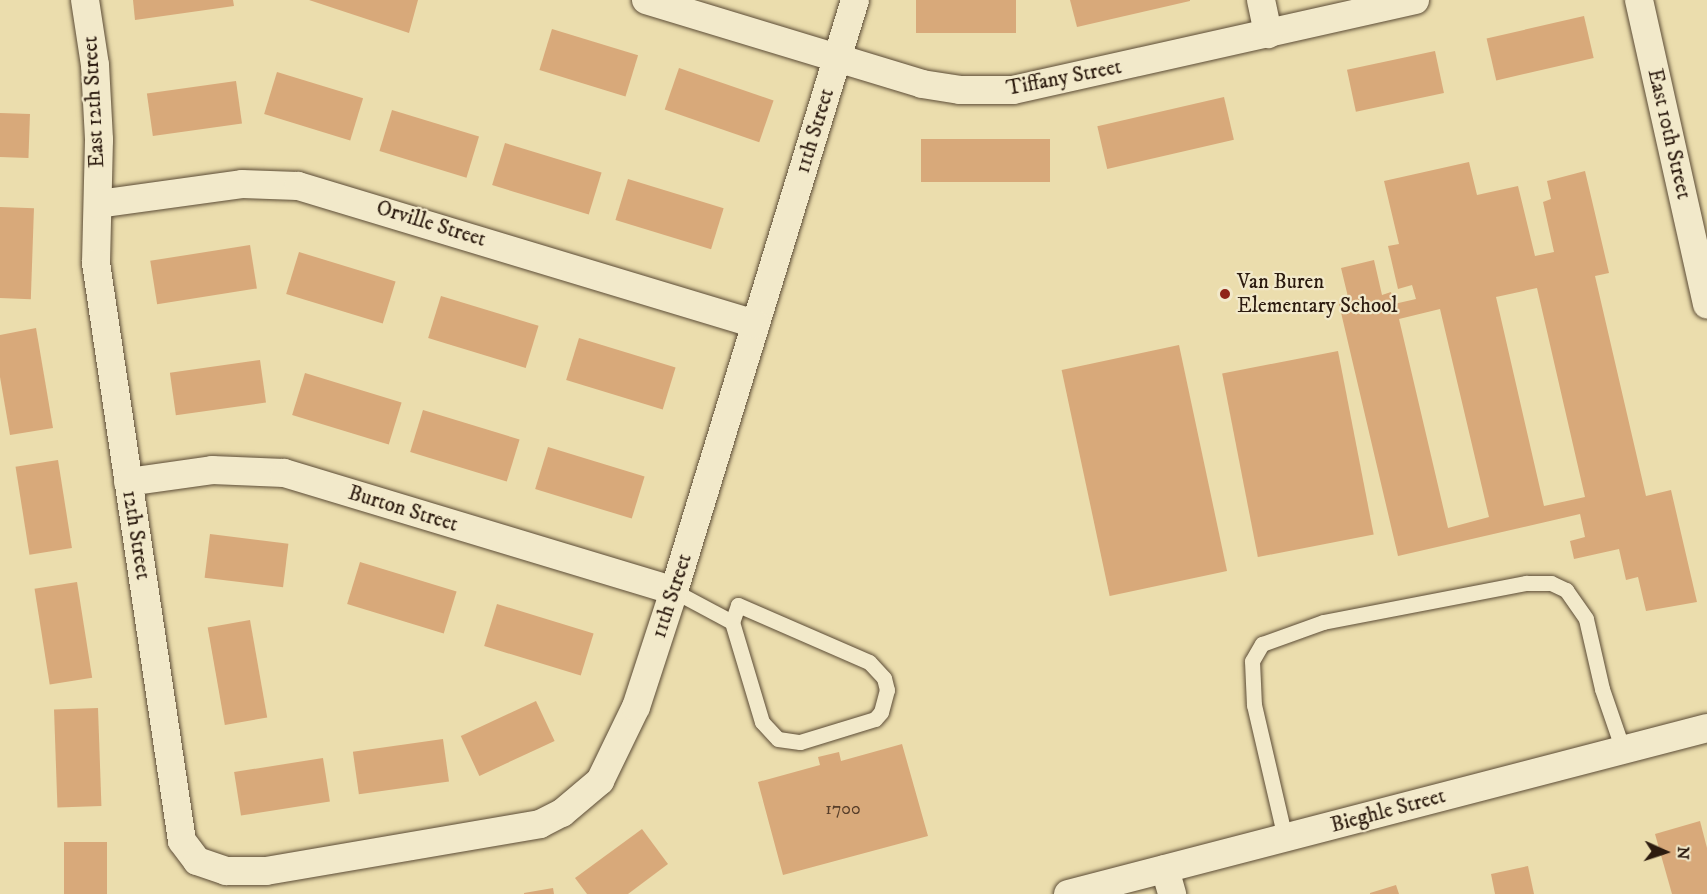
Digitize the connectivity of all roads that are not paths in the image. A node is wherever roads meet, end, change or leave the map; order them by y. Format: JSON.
{"nodes":[{"id":1,"x":85,"y":0,"type":"edge"},
{"id":2,"x":646,"y":0,"type":"edge"},
{"id":3,"x":855,"y":0,"type":"edge"},
{"id":4,"x":1261,"y":0,"type":"edge"},
{"id":5,"x":1415,"y":0,"type":"edge"},
{"id":6,"x":1639,"y":0,"type":"edge"},
{"id":7,"x":1268,"y":34,"type":"junction"},
{"id":8,"x":837,"y":59,"type":"junction"},
{"id":9,"x":98,"y":204,"type":"junction"},
{"id":10,"x":1707,"y":304,"type":"edge"},
{"id":11,"x":756,"y":324,"type":"junction"},
{"id":12,"x":128,"y":482,"type":"junction"},
{"id":13,"x":674,"y":591,"type":"junction"},
{"id":14,"x":732,"y":622,"type":"junction"},
{"id":15,"x":1707,"y":728,"type":"edge"},
{"id":16,"x":1623,"y":750,"type":"junction"},
{"id":17,"x":1285,"y":838,"type":"junction"},
{"id":18,"x":196,"y":861,"type":"joint"},
{"id":19,"x":1169,"y":882,"type":"edge"},
{"id":20,"x":1068,"y":894,"type":"edge"}],
"edges":[{"from":1,"to":9,"type":"street","name":"East 12th Street"},
{"from":2,"to":8,"type":"street","name":"Tiffany Street"},
{"from":3,"to":8,"type":"street","name":"11th Street"},
{"from":4,"to":7,"type":"street"},
{"from":5,"to":7,"type":"street","name":"Tiffany Street"},
{"from":6,"to":10,"type":"street","name":"East 10th Street"},
{"from":7,"to":8,"type":"street","name":"Tiffany Street"},
{"from":8,"to":11,"type":"street","name":"11th Street"},
{"from":9,"to":11,"type":"street","name":"Orville Street"},
{"from":9,"to":12,"type":"street","name":"12th Street"},
{"from":11,"to":13,"type":"street","name":"11th Street"},
{"from":12,"to":13,"type":"street","name":"Burton Street"},
{"from":12,"to":18,"type":"street","name":"12th Street"},
{"from":13,"to":14,"type":"lane"},
{"from":13,"to":18,"type":"street","name":"11th Street"},
{"from":14,"to":14,"type":"lane"},
{"from":15,"to":16,"type":"street","name":"Bieghle Street"},
{"from":16,"to":17,"type":"street","name":"Bieghle Street"},
{"from":16,"to":17,"type":"lane"},
{"from":17,"to":19,"type":"street","name":"Bieghle Street"},
{"from":19,"to":20,"type":"street","name":"Bieghle Street"}]}
